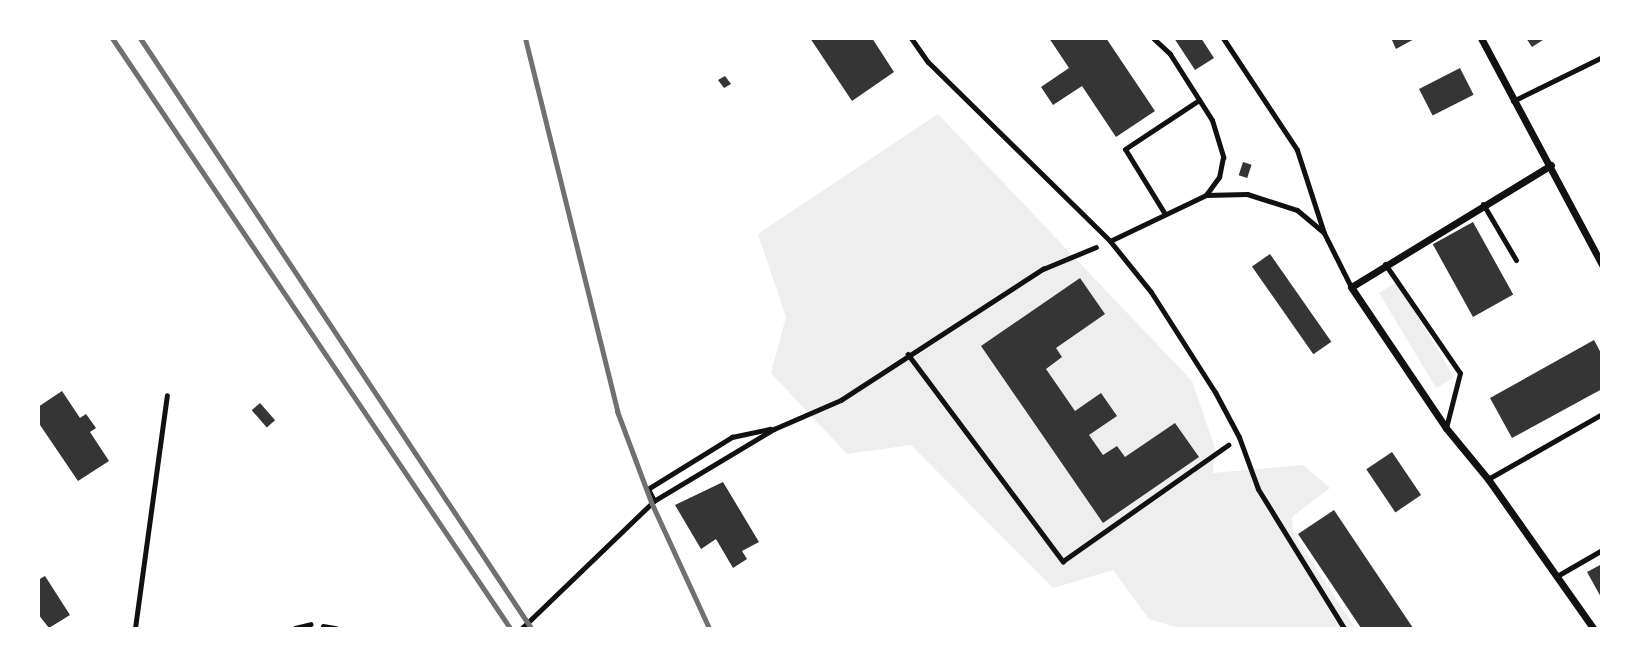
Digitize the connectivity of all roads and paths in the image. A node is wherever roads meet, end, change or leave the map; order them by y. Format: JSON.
{"nodes":[{"id":1,"x":911,"y":38,"type":"edge"},
{"id":2,"x":1153,"y":38,"type":"edge"},
{"id":3,"x":1223,"y":38,"type":"edge"},
{"id":4,"x":1481,"y":38,"type":"edge"},
{"id":5,"x":1601,"y":57,"type":"edge"},
{"id":6,"x":1199,"y":100,"type":"junction"},
{"id":7,"x":1513,"y":101,"type":"junction"},
{"id":8,"x":1551,"y":165,"type":"junction"},
{"id":9,"x":1206,"y":195,"type":"junction"},
{"id":10,"x":1483,"y":204,"type":"junction"},
{"id":11,"x":1165,"y":214,"type":"junction"},
{"id":12,"x":1324,"y":233,"type":"junction"},
{"id":13,"x":1110,"y":241,"type":"junction"},
{"id":14,"x":1516,"y":260,"type":"dead end"},
{"id":15,"x":1385,"y":264,"type":"junction"},
{"id":16,"x":1601,"y":265,"type":"edge"},
{"id":17,"x":1351,"y":287,"type":"junction"},
{"id":18,"x":908,"y":354,"type":"junction"},
{"id":19,"x":166,"y":394,"type":"dead end"},
{"id":20,"x":1601,"y":414,"type":"edge"},
{"id":21,"x":1446,"y":428,"type":"junction"},
{"id":22,"x":774,"y":429,"type":"junction"},
{"id":23,"x":1240,"y":437,"type":"junction"},
{"id":24,"x":1488,"y":479,"type":"junction"},
{"id":25,"x":654,"y":500,"type":"junction"},
{"id":26,"x":1601,"y":550,"type":"edge"},
{"id":27,"x":1557,"y":576,"type":"junction"},
{"id":28,"x":311,"y":624,"type":"dead end"},
{"id":29,"x":135,"y":628,"type":"edge"},
{"id":30,"x":295,"y":628,"type":"edge"},
{"id":31,"x":522,"y":628,"type":"edge"},
{"id":32,"x":1344,"y":628,"type":"edge"},
{"id":33,"x":1593,"y":628,"type":"edge"}],
"edges":[{"from":1,"to":13,"type":"lane"},
{"from":2,"to":6,"type":"lane"},
{"from":3,"to":12,"type":"lane"},
{"from":4,"to":7,"type":"street"},
{"from":5,"to":7,"type":"lane"},
{"from":6,"to":9,"type":"lane"},
{"from":6,"to":11,"type":"lane"},
{"from":7,"to":8,"type":"street"},
{"from":8,"to":10,"type":"street"},
{"from":8,"to":16,"type":"street"},
{"from":9,"to":11,"type":"lane"},
{"from":9,"to":12,"type":"lane"},
{"from":10,"to":14,"type":"lane"},
{"from":10,"to":15,"type":"street"},
{"from":11,"to":13,"type":"lane"},
{"from":12,"to":17,"type":"lane"},
{"from":13,"to":18,"type":"path"},
{"from":13,"to":23,"type":"lane"},
{"from":15,"to":17,"type":"street"},
{"from":15,"to":21,"type":"lane"},
{"from":17,"to":21,"type":"street"},
{"from":18,"to":22,"type":"path"},
{"from":18,"to":23,"type":"path"},
{"from":19,"to":29,"type":"lane"},
{"from":20,"to":24,"type":"lane"},
{"from":21,"to":24,"type":"street"},
{"from":22,"to":25,"type":"path"},
{"from":22,"to":25,"type":"path"},
{"from":23,"to":32,"type":"lane"},
{"from":24,"to":27,"type":"street"},
{"from":25,"to":31,"type":"path"},
{"from":26,"to":27,"type":"lane"},
{"from":27,"to":33,"type":"street"},
{"from":28,"to":30,"type":"lane"}]}
